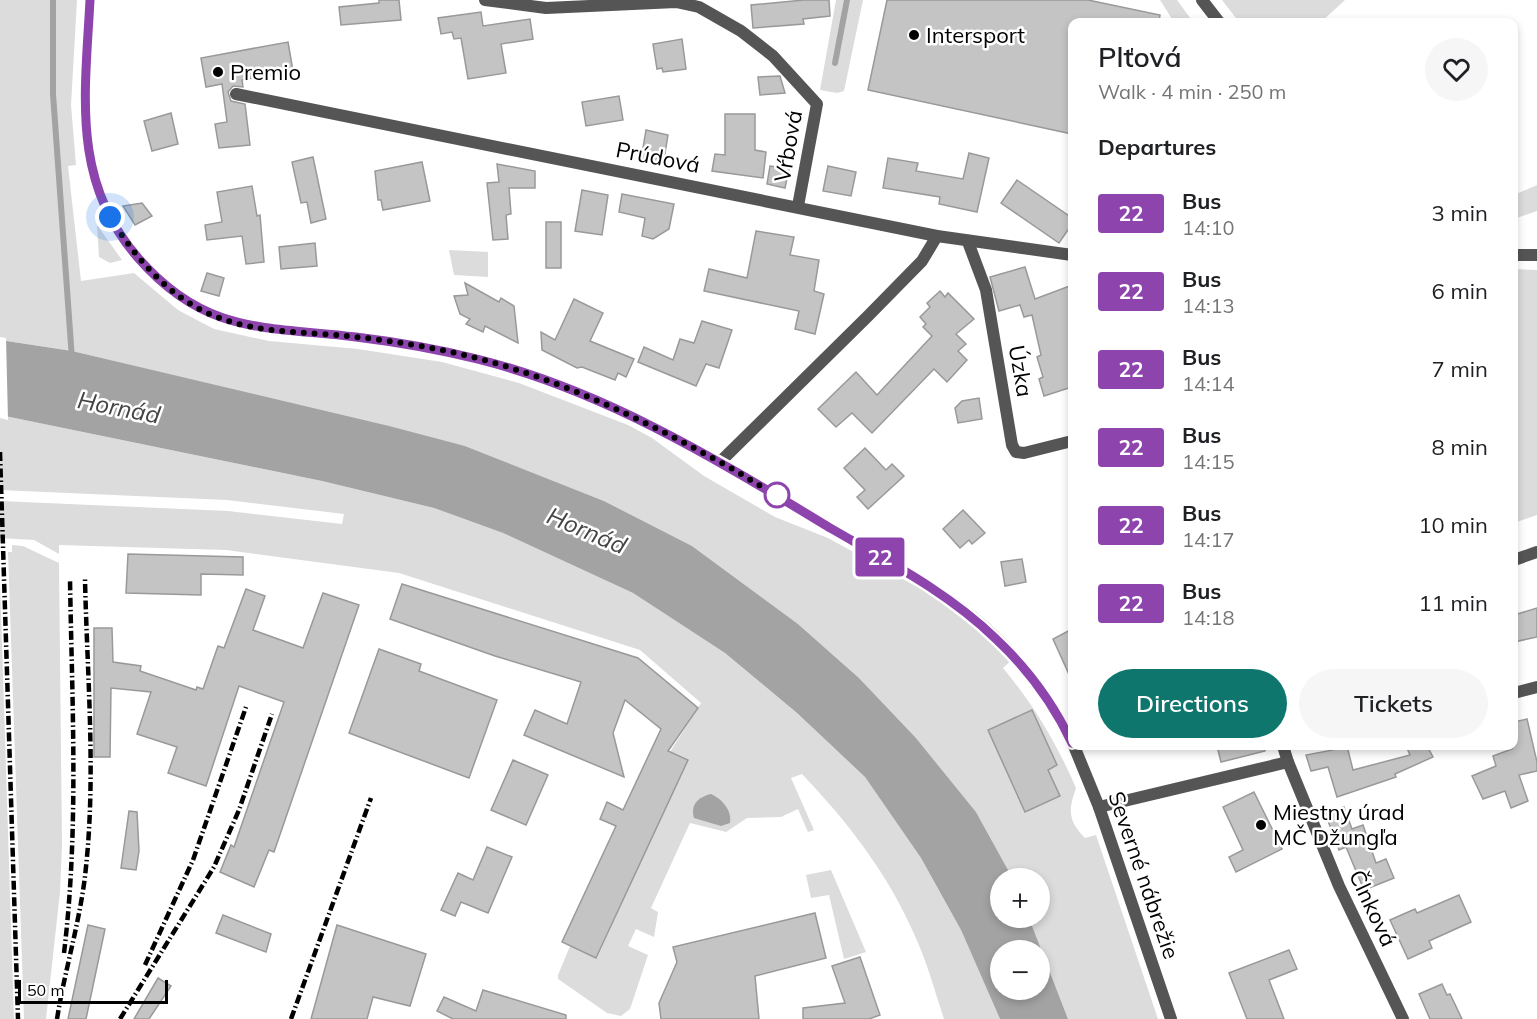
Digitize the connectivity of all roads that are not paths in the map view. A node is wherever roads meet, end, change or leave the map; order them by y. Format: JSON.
{"nodes":[{"id":1,"x":90,"y":0,"type":"edge"},
{"id":2,"x":485,"y":0,"type":"edge"},
{"id":3,"x":1202,"y":0,"type":"edge"},
{"id":4,"x":1216,"y":18,"type":"edge"},
{"id":5,"x":236,"y":94,"type":"dead end"},
{"id":6,"x":798,"y":206,"type":"junction"},
{"id":7,"x":937,"y":236,"type":"junction"},
{"id":8,"x":968,"y":242,"type":"junction"},
{"id":9,"x":1068,"y":254,"type":"edge"},
{"id":10,"x":1518,"y":255,"type":"edge"},
{"id":11,"x":1537,"y":255,"type":"edge"},
{"id":12,"x":1068,"y":442,"type":"edge"},
{"id":13,"x":720,"y":462,"type":"junction"},
{"id":14,"x":1537,"y":552,"type":"edge"},
{"id":15,"x":1518,"y":559,"type":"edge"},
{"id":16,"x":1537,"y":687,"type":"edge"},
{"id":17,"x":1518,"y":692,"type":"edge"},
{"id":18,"x":1068,"y":736,"type":"edge"},
{"id":19,"x":1075,"y":750,"type":"edge"},
{"id":20,"x":1286,"y":750,"type":"edge"},
{"id":21,"x":1288,"y":762,"type":"junction"},
{"id":22,"x":1099,"y":807,"type":"junction"},
{"id":23,"x":1171,"y":1019,"type":"edge"},
{"id":24,"x":1403,"y":1019,"type":"edge"}],
"edges":[{"from":1,"to":13,"type":"street","name":"Severné nábrežie"},
{"from":2,"to":6,"type":"street","name":"Vŕbová"},
{"from":3,"to":4,"type":"street"},
{"from":5,"to":6,"type":"street","name":"Prúdová"},
{"from":6,"to":7,"type":"street","name":"Prúdová"},
{"from":7,"to":8,"type":"street","name":"Prúdová"},
{"from":7,"to":13,"type":"street"},
{"from":8,"to":9,"type":"street","name":"Prúdová"},
{"from":8,"to":12,"type":"street","name":"Úzka"},
{"from":10,"to":11,"type":"street"},
{"from":13,"to":18,"type":"street","name":"Severné nábrežie"},
{"from":14,"to":15,"type":"street"},
{"from":16,"to":17,"type":"street"},
{"from":19,"to":22,"type":"street","name":"Severné nábrežie"},
{"from":20,"to":21,"type":"street","name":"Člnková"},
{"from":21,"to":22,"type":"street"},
{"from":21,"to":24,"type":"street","name":"Člnková"},
{"from":22,"to":23,"type":"street","name":"Severné nábrežie"}]}
